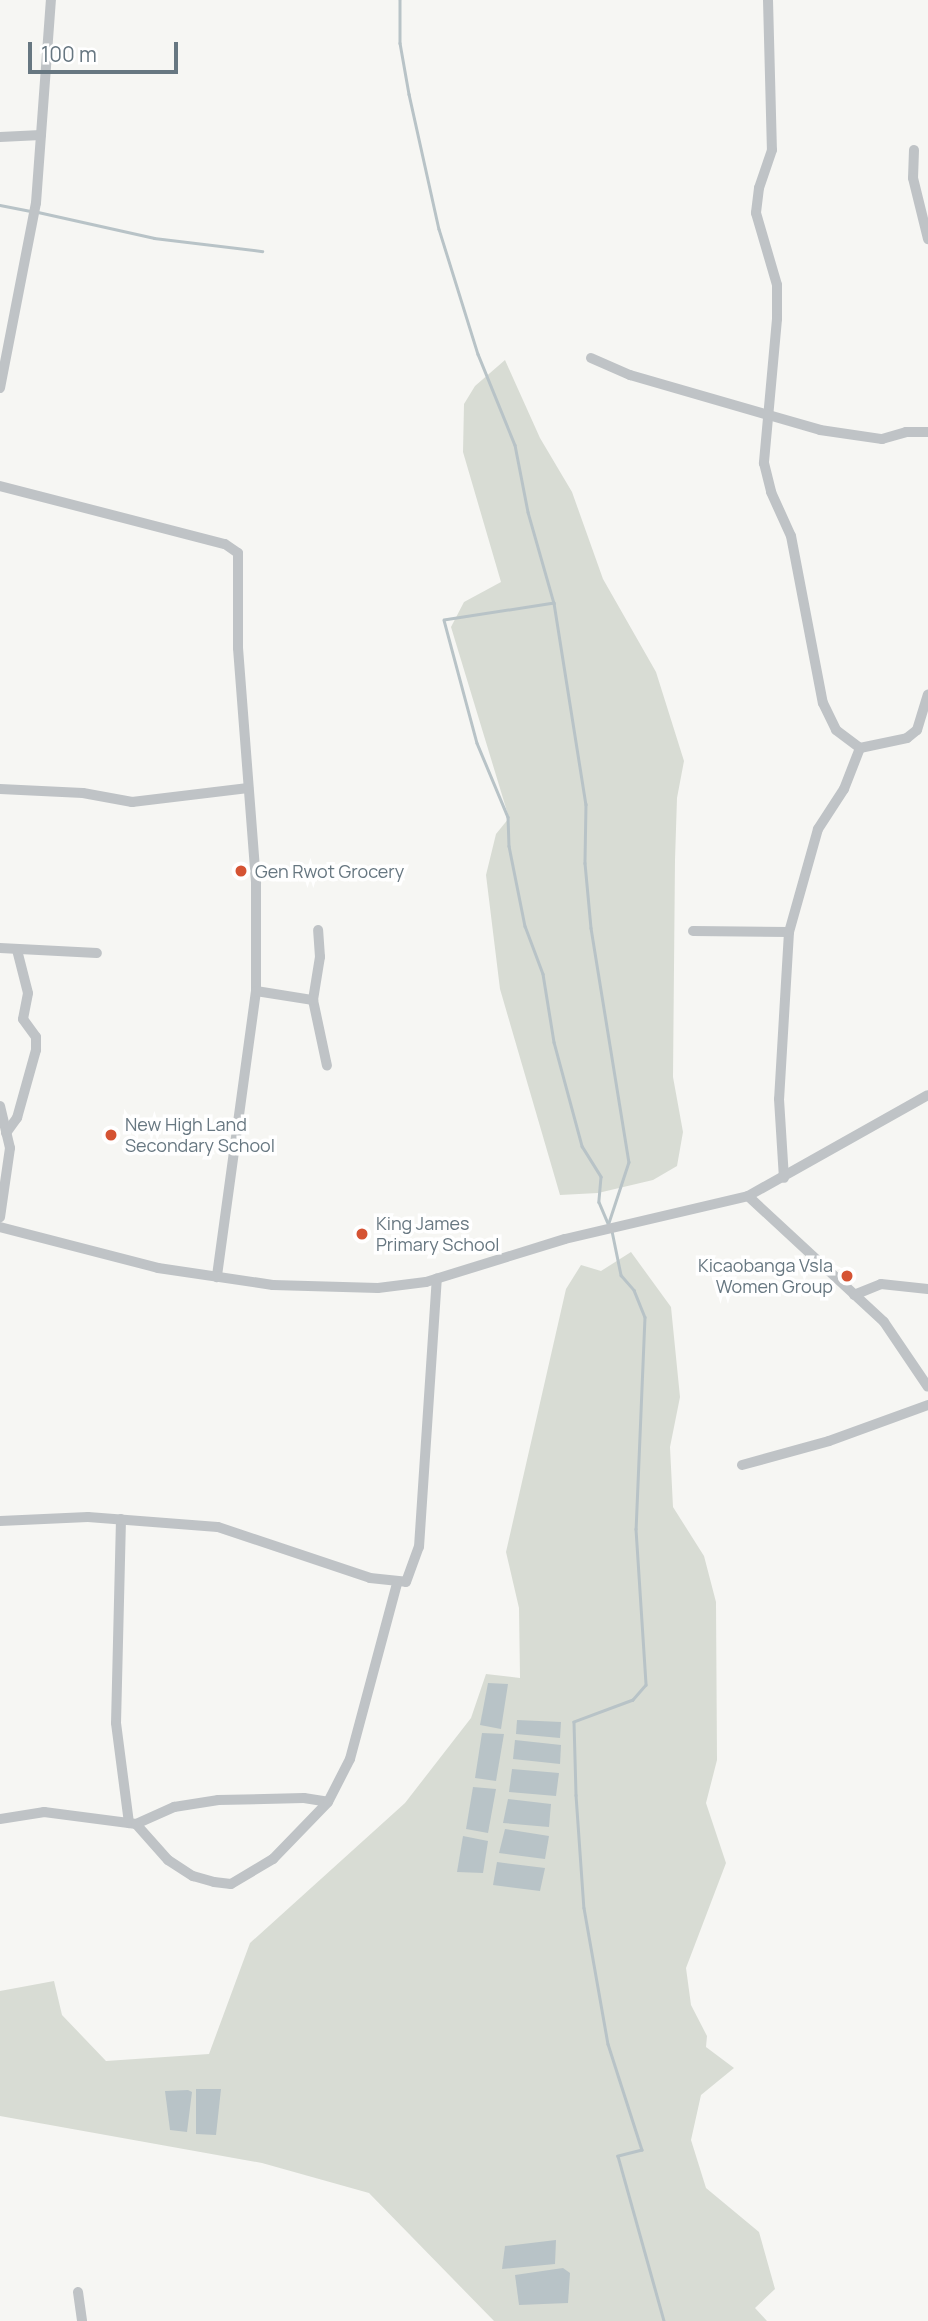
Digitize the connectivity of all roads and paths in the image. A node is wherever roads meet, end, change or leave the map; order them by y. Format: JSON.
{"nodes":[{"id":1,"x":51,"y":0,"type":"edge"},
{"id":2,"x":768,"y":0,"type":"edge"},
{"id":3,"x":41,"y":135,"type":"junction"},
{"id":4,"x":0,"y":137,"type":"edge"},
{"id":5,"x":914,"y":150,"type":"dead end"},
{"id":6,"x":928,"y":239,"type":"edge"},
{"id":7,"x":591,"y":358,"type":"dead end"},
{"id":8,"x":0,"y":388,"type":"edge"},
{"id":9,"x":768,"y":414,"type":"junction"},
{"id":10,"x":928,"y":432,"type":"edge"},
{"id":11,"x":0,"y":486,"type":"edge"},
{"id":12,"x":928,"y":695,"type":"edge"},
{"id":13,"x":860,"y":748,"type":"junction"},
{"id":14,"x":248,"y":788,"type":"junction"},
{"id":15,"x":0,"y":789,"type":"edge"},
{"id":16,"x":318,"y":930,"type":"dead end"},
{"id":17,"x":693,"y":931,"type":"dead end"},
{"id":18,"x":789,"y":932,"type":"junction"},
{"id":19,"x":0,"y":948,"type":"edge"},
{"id":20,"x":17,"y":950,"type":"junction"},
{"id":21,"x":97,"y":953,"type":"dead end"},
{"id":22,"x":256,"y":991,"type":"junction"},
{"id":23,"x":313,"y":1000,"type":"junction"},
{"id":24,"x":327,"y":1066,"type":"dead end"},
{"id":25,"x":928,"y":1095,"type":"edge"},
{"id":26,"x":0,"y":1106,"type":"edge"},
{"id":27,"x":6,"y":1133,"type":"junction"},
{"id":28,"x":784,"y":1178,"type":"junction"},
{"id":29,"x":748,"y":1196,"type":"junction"},
{"id":30,"x":0,"y":1217,"type":"edge"},
{"id":31,"x":0,"y":1227,"type":"edge"},
{"id":32,"x":217,"y":1277,"type":"junction"},
{"id":33,"x":438,"y":1279,"type":"junction"},
{"id":34,"x":928,"y":1289,"type":"edge"},
{"id":35,"x":854,"y":1295,"type":"junction"},
{"id":36,"x":928,"y":1387,"type":"edge"},
{"id":37,"x":928,"y":1405,"type":"edge"},
{"id":38,"x":742,"y":1465,"type":"dead end"},
{"id":39,"x":121,"y":1519,"type":"junction"},
{"id":40,"x":0,"y":1521,"type":"edge"},
{"id":41,"x":397,"y":1584,"type":"junction"},
{"id":42,"x":328,"y":1802,"type":"junction"},
{"id":43,"x":0,"y":1819,"type":"edge"},
{"id":44,"x":132,"y":1823,"type":"junction"},
{"id":45,"x":78,"y":2292,"type":"dead end"},
{"id":46,"x":82,"y":2321,"type":"edge"}],
"edges":[{"from":1,"to":3,"type":"street"},
{"from":2,"to":9,"type":"street"},
{"from":3,"to":4,"type":"street"},
{"from":3,"to":8,"type":"street"},
{"from":5,"to":6,"type":"street"},
{"from":7,"to":9,"type":"street"},
{"from":9,"to":10,"type":"street"},
{"from":9,"to":13,"type":"street"},
{"from":11,"to":14,"type":"street"},
{"from":12,"to":13,"type":"street"},
{"from":13,"to":18,"type":"street"},
{"from":14,"to":15,"type":"street"},
{"from":14,"to":22,"type":"street"},
{"from":16,"to":23,"type":"street"},
{"from":17,"to":18,"type":"street"},
{"from":18,"to":28,"type":"street"},
{"from":19,"to":20,"type":"street"},
{"from":20,"to":21,"type":"street"},
{"from":20,"to":27,"type":"street"},
{"from":22,"to":23,"type":"street"},
{"from":22,"to":32,"type":"street"},
{"from":23,"to":24,"type":"street"},
{"from":25,"to":28,"type":"street"},
{"from":26,"to":27,"type":"street"},
{"from":27,"to":30,"type":"street"},
{"from":28,"to":29,"type":"street"},
{"from":29,"to":33,"type":"street"},
{"from":29,"to":35,"type":"street"},
{"from":31,"to":32,"type":"street"},
{"from":32,"to":33,"type":"street"},
{"from":33,"to":41,"type":"street"},
{"from":34,"to":35,"type":"street"},
{"from":35,"to":36,"type":"street"},
{"from":37,"to":38,"type":"street"},
{"from":39,"to":40,"type":"street"},
{"from":39,"to":41,"type":"street"},
{"from":39,"to":44,"type":"street"},
{"from":41,"to":42,"type":"street"},
{"from":42,"to":44,"type":"street"},
{"from":42,"to":44,"type":"street"},
{"from":43,"to":44,"type":"street"},
{"from":45,"to":46,"type":"street"}]}
